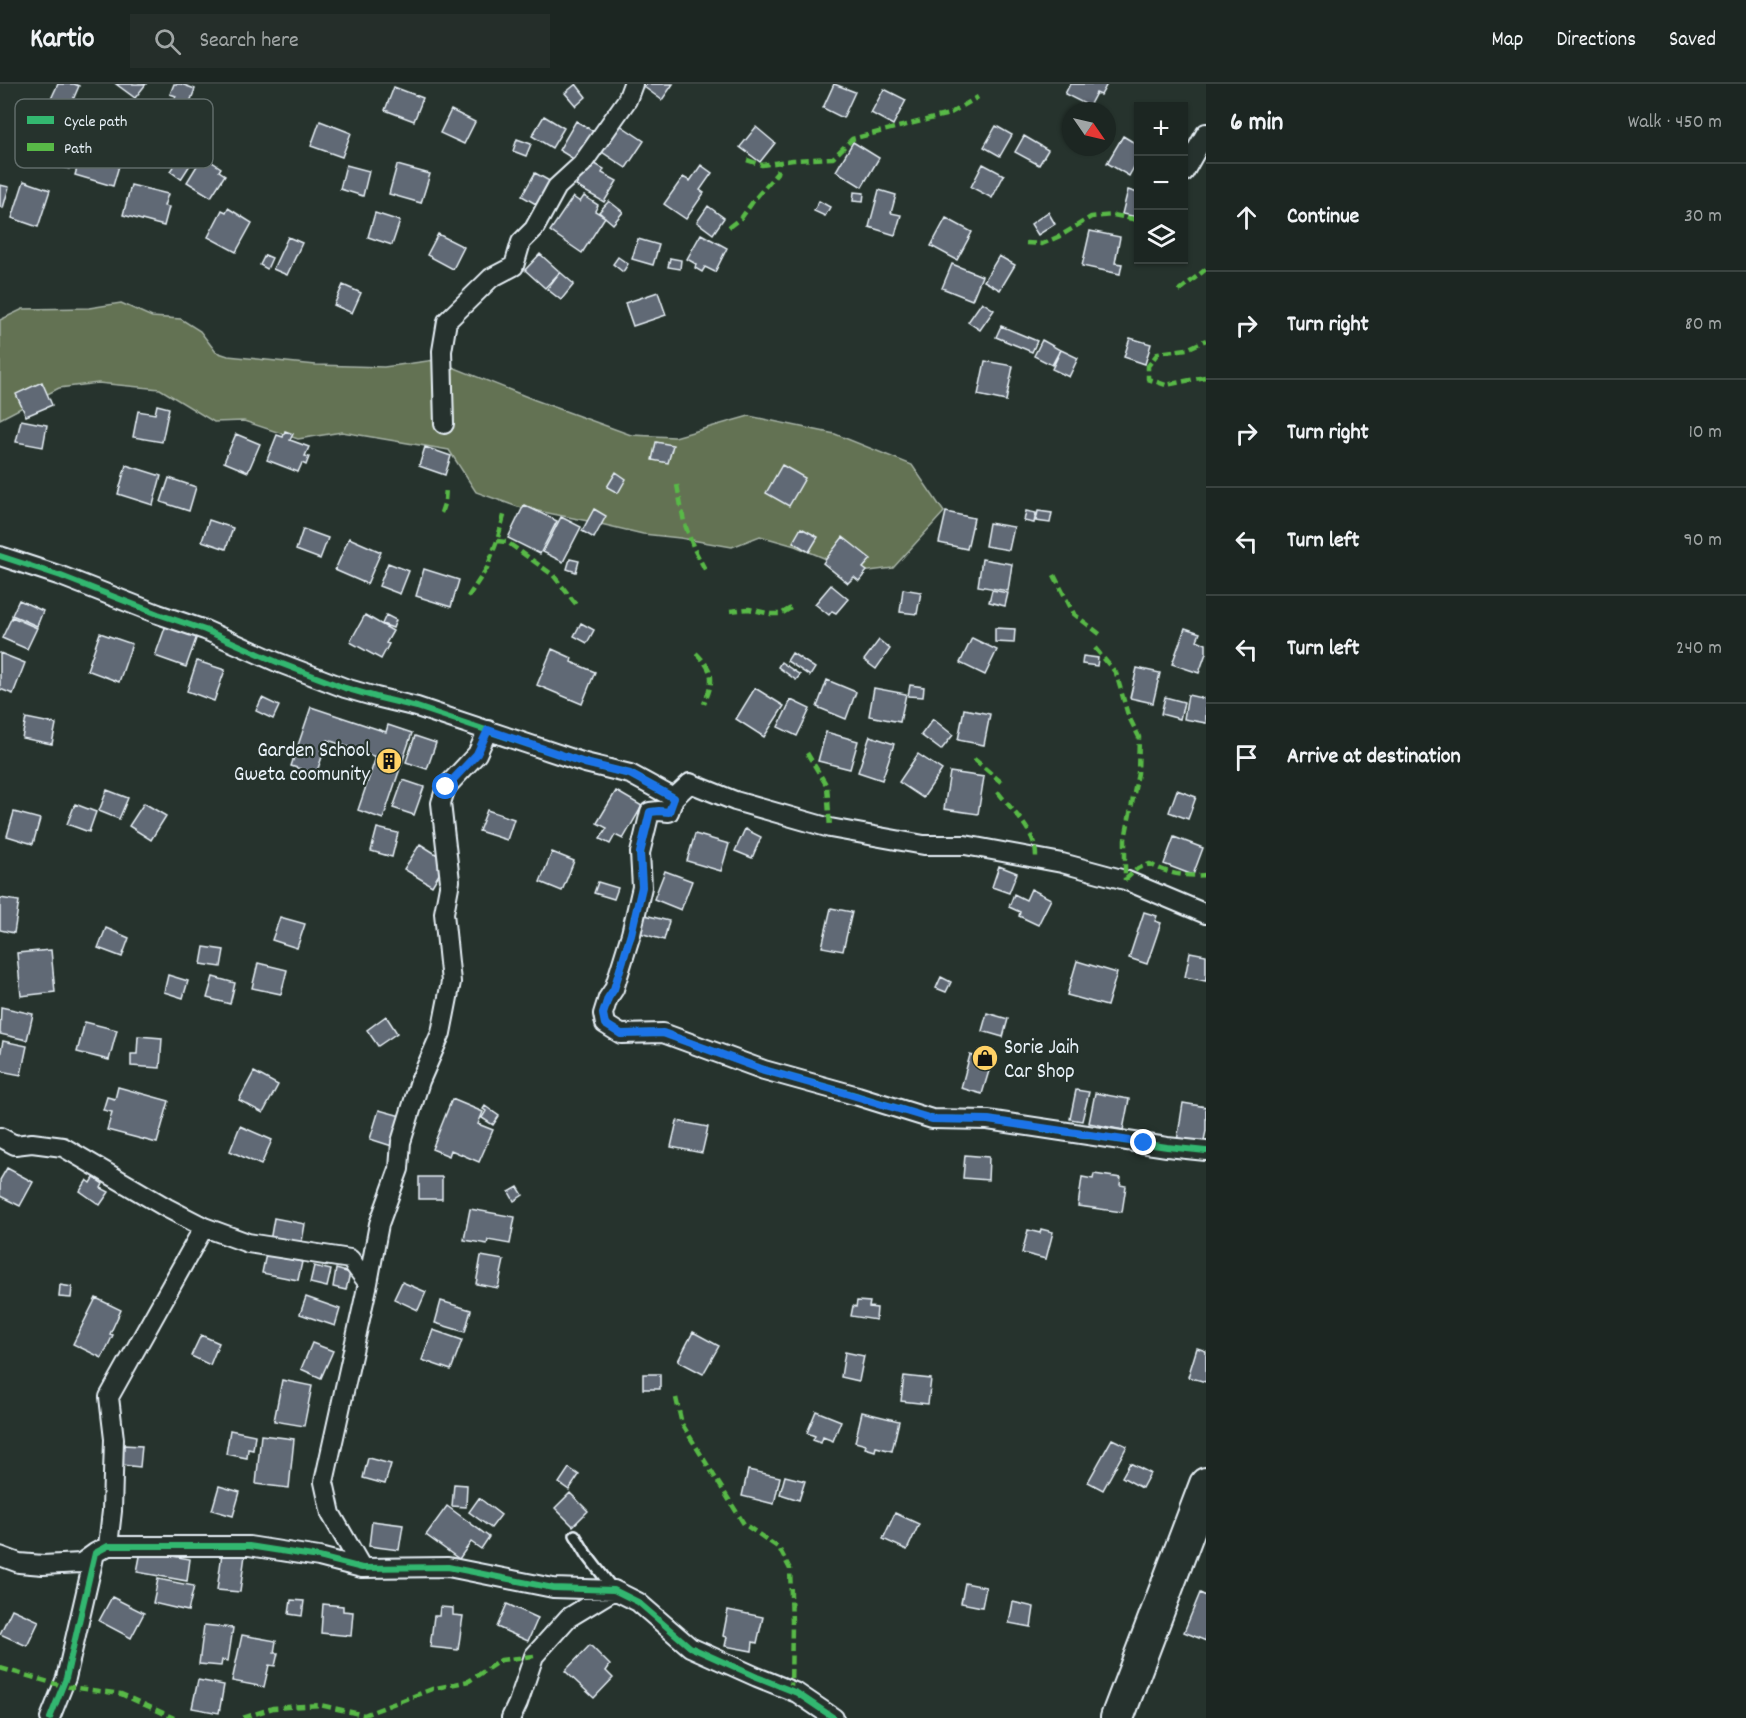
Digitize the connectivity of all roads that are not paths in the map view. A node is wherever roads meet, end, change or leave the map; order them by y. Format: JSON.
{"nodes":[{"id":1,"x":633,"y":84,"type":"edge"},
{"id":2,"x":1206,"y":133,"type":"edge"},
{"id":3,"x":1188,"y":165,"type":"edge"},
{"id":4,"x":444,"y":424,"type":"dead end"},
{"id":5,"x":0,"y":556,"type":"edge"},
{"id":6,"x":488,"y":730,"type":"junction"},
{"id":7,"x":674,"y":798,"type":"junction"},
{"id":8,"x":1206,"y":914,"type":"edge"},
{"id":9,"x":0,"y":1137,"type":"edge"},
{"id":10,"x":1206,"y":1151,"type":"edge"},
{"id":11,"x":204,"y":1227,"type":"junction"},
{"id":12,"x":368,"y":1283,"type":"junction"},
{"id":13,"x":1206,"y":1484,"type":"edge"},
{"id":14,"x":575,"y":1535,"type":"dead end"},
{"id":15,"x":102,"y":1550,"type":"junction"},
{"id":16,"x":0,"y":1556,"type":"edge"},
{"id":17,"x":362,"y":1568,"type":"junction"},
{"id":18,"x":614,"y":1590,"type":"junction"},
{"id":19,"x":50,"y":1718,"type":"edge"},
{"id":20,"x":511,"y":1718,"type":"edge"},
{"id":21,"x":834,"y":1718,"type":"edge"},
{"id":22,"x":1117,"y":1718,"type":"edge"}],
"edges":[{"from":1,"to":4,"type":"street"},
{"from":2,"to":3,"type":"street"},
{"from":5,"to":6,"type":"street"},
{"from":6,"to":7,"type":"street"},
{"from":6,"to":12,"type":"street"},
{"from":7,"to":8,"type":"street"},
{"from":7,"to":10,"type":"street"},
{"from":9,"to":11,"type":"street"},
{"from":11,"to":12,"type":"street"},
{"from":11,"to":15,"type":"street"},
{"from":12,"to":17,"type":"street"},
{"from":13,"to":22,"type":"highway"},
{"from":14,"to":18,"type":"lane"},
{"from":15,"to":16,"type":"street"},
{"from":15,"to":17,"type":"street"},
{"from":15,"to":19,"type":"street"},
{"from":17,"to":18,"type":"street"},
{"from":18,"to":20,"type":"street"},
{"from":18,"to":21,"type":"street"}]}
